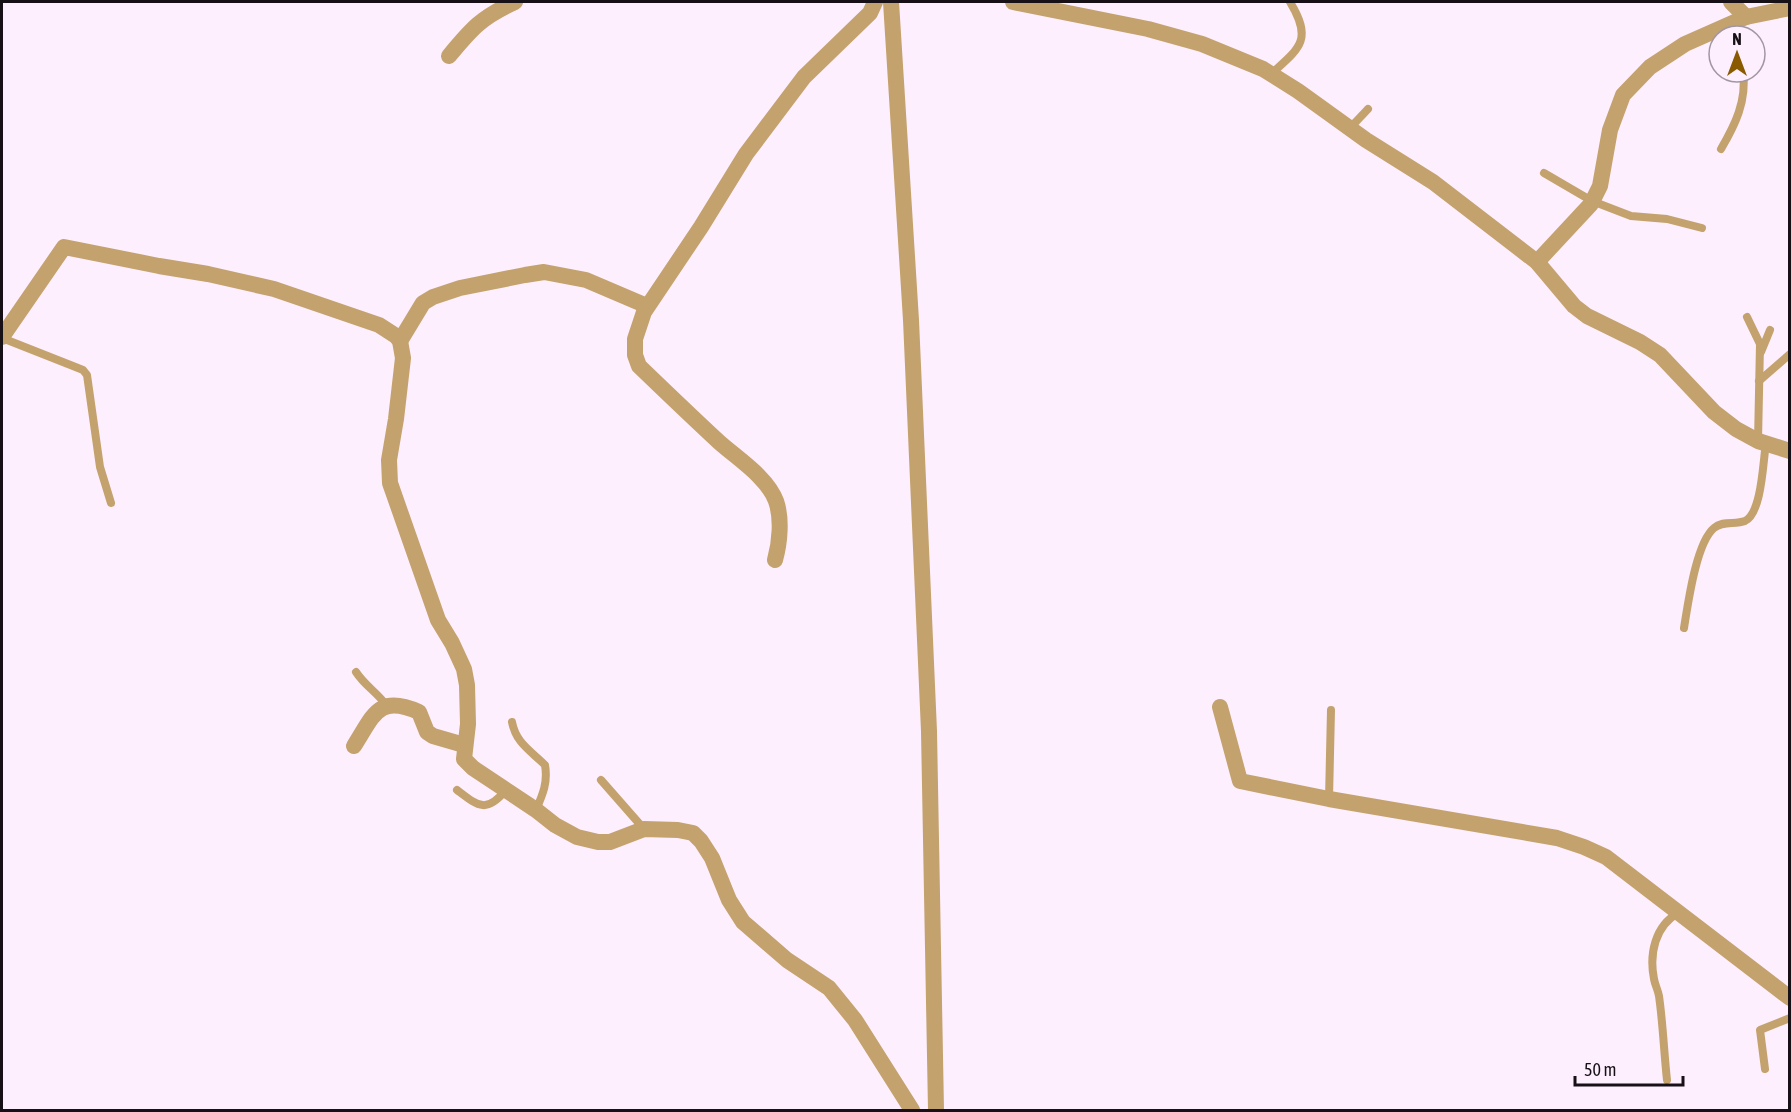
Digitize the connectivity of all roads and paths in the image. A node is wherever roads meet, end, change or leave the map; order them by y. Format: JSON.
{"nodes":[{"id":1,"x":515,"y":2,"type":"edge"},
{"id":2,"x":875,"y":2,"type":"edge"},
{"id":3,"x":891,"y":2,"type":"edge"},
{"id":4,"x":1013,"y":2,"type":"edge"},
{"id":5,"x":1290,"y":2,"type":"edge"},
{"id":6,"x":1731,"y":2,"type":"edge"},
{"id":7,"x":1790,"y":8,"type":"edge"},
{"id":8,"x":1746,"y":17,"type":"junction"},
{"id":9,"x":1737,"y":24,"type":"edge"},
{"id":10,"x":1707,"y":37,"type":"edge"},
{"id":11,"x":449,"y":56,"type":"dead end"},
{"id":12,"x":1271,"y":74,"type":"junction"},
{"id":13,"x":1743,"y":84,"type":"edge"},
{"id":14,"x":1368,"y":109,"type":"dead end"},
{"id":15,"x":1350,"y":128,"type":"junction"},
{"id":16,"x":1721,"y":149,"type":"dead end"},
{"id":17,"x":1544,"y":173,"type":"dead end"},
{"id":18,"x":1592,"y":201,"type":"junction"},
{"id":19,"x":1702,"y":228,"type":"dead end"},
{"id":20,"x":1537,"y":262,"type":"junction"},
{"id":21,"x":647,"y":306,"type":"junction"},
{"id":22,"x":1747,"y":317,"type":"dead end"},
{"id":23,"x":1770,"y":330,"type":"dead end"},
{"id":24,"x":2,"y":338,"type":"edge"},
{"id":25,"x":400,"y":341,"type":"junction"},
{"id":26,"x":1760,"y":353,"type":"junction"},
{"id":27,"x":1790,"y":354,"type":"edge"},
{"id":28,"x":1759,"y":381,"type":"junction"},
{"id":29,"x":1762,"y":442,"type":"junction"},
{"id":30,"x":1790,"y":451,"type":"edge"},
{"id":31,"x":111,"y":503,"type":"dead end"},
{"id":32,"x":775,"y":560,"type":"dead end"},
{"id":33,"x":1684,"y":628,"type":"dead end"},
{"id":34,"x":356,"y":672,"type":"dead end"},
{"id":35,"x":386,"y":705,"type":"junction"},
{"id":36,"x":1220,"y":707,"type":"dead end"},
{"id":37,"x":1331,"y":710,"type":"dead end"},
{"id":38,"x":512,"y":722,"type":"dead end"},
{"id":39,"x":464,"y":745,"type":"junction"},
{"id":40,"x":354,"y":746,"type":"dead end"},
{"id":41,"x":601,"y":780,"type":"dead end"},
{"id":42,"x":457,"y":790,"type":"dead end"},
{"id":43,"x":506,"y":790,"type":"junction"},
{"id":44,"x":1329,"y":799,"type":"junction"},
{"id":45,"x":536,"y":810,"type":"junction"},
{"id":46,"x":644,"y":829,"type":"junction"},
{"id":47,"x":1678,"y":913,"type":"junction"},
{"id":48,"x":1790,"y":998,"type":"edge"},
{"id":49,"x":1790,"y":1018,"type":"edge"},
{"id":50,"x":1765,"y":1069,"type":"dead end"},
{"id":51,"x":1667,"y":1080,"type":"dead end"},
{"id":52,"x":912,"y":1110,"type":"edge"},
{"id":53,"x":936,"y":1110,"type":"edge"}],
"edges":[{"from":1,"to":11,"type":"street"},
{"from":2,"to":21,"type":"street"},
{"from":3,"to":53,"type":"street"},
{"from":4,"to":12,"type":"street"},
{"from":5,"to":12,"type":"lane"},
{"from":6,"to":8,"type":"street"},
{"from":7,"to":8,"type":"street"},
{"from":8,"to":9,"type":"street"},
{"from":10,"to":18,"type":"street"},
{"from":12,"to":15,"type":"street"},
{"from":13,"to":16,"type":"lane"},
{"from":14,"to":15,"type":"lane"},
{"from":15,"to":20,"type":"street"},
{"from":17,"to":18,"type":"lane"},
{"from":18,"to":19,"type":"lane"},
{"from":18,"to":20,"type":"street"},
{"from":20,"to":29,"type":"street"},
{"from":21,"to":25,"type":"street"},
{"from":21,"to":32,"type":"street"},
{"from":22,"to":26,"type":"lane"},
{"from":23,"to":26,"type":"lane"},
{"from":24,"to":25,"type":"street"},
{"from":24,"to":31,"type":"lane"},
{"from":25,"to":39,"type":"street"},
{"from":26,"to":28,"type":"lane"},
{"from":27,"to":28,"type":"lane"},
{"from":28,"to":29,"type":"lane"},
{"from":29,"to":30,"type":"street"},
{"from":29,"to":33,"type":"lane"},
{"from":34,"to":35,"type":"lane"},
{"from":35,"to":39,"type":"street"},
{"from":35,"to":40,"type":"street"},
{"from":36,"to":44,"type":"street"},
{"from":37,"to":44,"type":"lane"},
{"from":38,"to":45,"type":"lane"},
{"from":39,"to":43,"type":"street"},
{"from":41,"to":46,"type":"lane"},
{"from":42,"to":43,"type":"lane"},
{"from":43,"to":45,"type":"street"},
{"from":44,"to":47,"type":"street"},
{"from":45,"to":46,"type":"street"},
{"from":46,"to":52,"type":"street"},
{"from":47,"to":48,"type":"street"},
{"from":47,"to":51,"type":"lane"},
{"from":49,"to":50,"type":"lane"}]}
